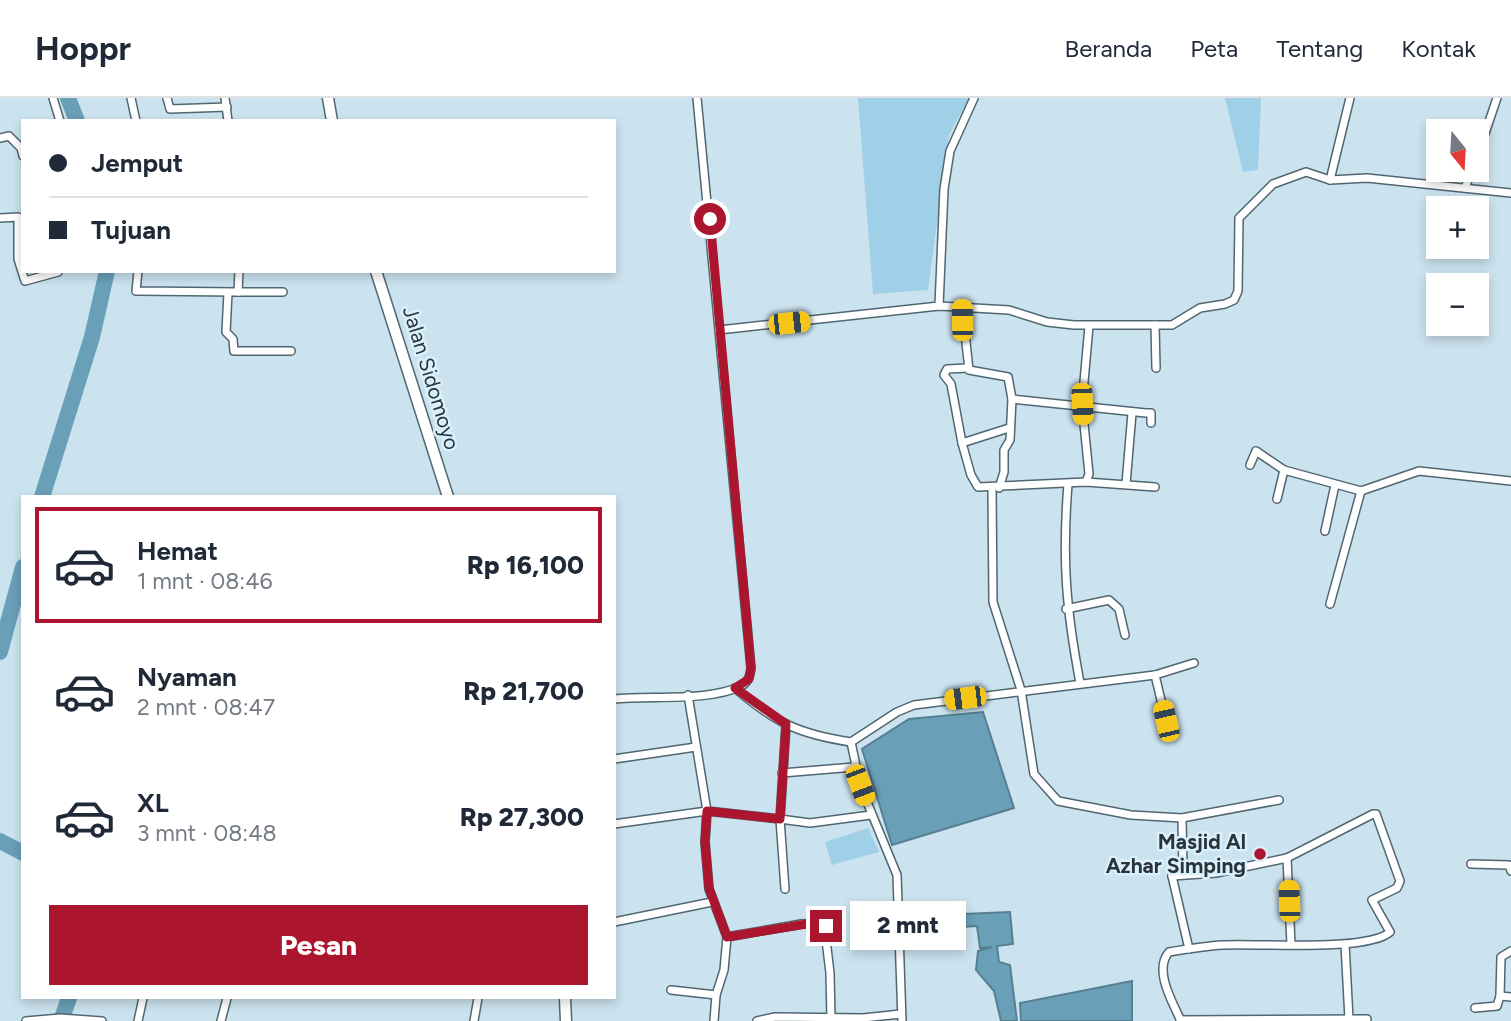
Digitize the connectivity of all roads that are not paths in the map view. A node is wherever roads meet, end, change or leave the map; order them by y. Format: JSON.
{"nodes":[{"id":1,"x":52,"y":98,"type":"edge"},
{"id":2,"x":131,"y":98,"type":"edge"},
{"id":3,"x":167,"y":98,"type":"edge"},
{"id":4,"x":225,"y":98,"type":"edge"},
{"id":5,"x":328,"y":98,"type":"edge"},
{"id":6,"x":697,"y":98,"type":"edge"},
{"id":7,"x":974,"y":98,"type":"edge"},
{"id":8,"x":1350,"y":98,"type":"edge"},
{"id":9,"x":1497,"y":98,"type":"edge"},
{"id":10,"x":227,"y":107,"type":"junction"},
{"id":11,"x":59,"y":119,"type":"edge"},
{"id":12,"x":136,"y":119,"type":"edge"},
{"id":13,"x":228,"y":119,"type":"edge"},
{"id":14,"x":332,"y":119,"type":"edge"},
{"id":15,"x":1489,"y":122,"type":"edge"},
{"id":16,"x":0,"y":138,"type":"edge"},
{"id":17,"x":21,"y":150,"type":"edge"},
{"id":18,"x":1331,"y":180,"type":"junction"},
{"id":19,"x":1467,"y":182,"type":"edge"},
{"id":20,"x":1465,"y":188,"type":"junction"},
{"id":21,"x":1511,"y":193,"type":"edge"},
{"id":22,"x":20,"y":216,"type":"edge"},
{"id":23,"x":0,"y":218,"type":"edge"},
{"id":24,"x":21,"y":268,"type":"edge"},
{"id":25,"x":22,"y":273,"type":"edge"},
{"id":26,"x":54,"y":273,"type":"edge"},
{"id":27,"x":138,"y":273,"type":"edge"},
{"id":28,"x":239,"y":273,"type":"edge"},
{"id":29,"x":377,"y":273,"type":"edge"},
{"id":30,"x":238,"y":292,"type":"junction"},
{"id":31,"x":284,"y":292,"type":"dead end"},
{"id":32,"x":228,"y":293,"type":"junction"},
{"id":33,"x":939,"y":306,"type":"junction"},
{"id":34,"x":962,"y":306,"type":"junction"},
{"id":35,"x":1155,"y":325,"type":"junction"},
{"id":36,"x":1089,"y":327,"type":"junction"},
{"id":37,"x":719,"y":330,"type":"junction"},
{"id":38,"x":290,"y":351,"type":"dead end"},
{"id":39,"x":968,"y":368,"type":"junction"},
{"id":40,"x":1156,"y":368,"type":"dead end"},
{"id":41,"x":1012,"y":399,"type":"junction"},
{"id":42,"x":1082,"y":404,"type":"junction"},
{"id":43,"x":1132,"y":413,"type":"junction"},
{"id":44,"x":1151,"y":423,"type":"dead end"},
{"id":45,"x":1009,"y":428,"type":"junction"},
{"id":46,"x":962,"y":443,"type":"junction"},
{"id":47,"x":1250,"y":465,"type":"dead end"},
{"id":48,"x":1284,"y":470,"type":"junction"},
{"id":49,"x":1086,"y":481,"type":"junction"},
{"id":50,"x":1511,"y":481,"type":"edge"},
{"id":51,"x":1068,"y":484,"type":"junction"},
{"id":52,"x":1126,"y":484,"type":"junction"},
{"id":53,"x":1335,"y":485,"type":"junction"},
{"id":54,"x":1155,"y":487,"type":"dead end"},
{"id":55,"x":995,"y":489,"type":"junction"},
{"id":56,"x":1361,"y":491,"type":"junction"},
{"id":57,"x":447,"y":495,"type":"edge"},
{"id":58,"x":1277,"y":499,"type":"dead end"},
{"id":59,"x":1325,"y":531,"type":"dead end"},
{"id":60,"x":1330,"y":604,"type":"dead end"},
{"id":61,"x":1066,"y":609,"type":"junction"},
{"id":62,"x":1125,"y":635,"type":"dead end"},
{"id":63,"x":1194,"y":663,"type":"dead end"},
{"id":64,"x":1155,"y":675,"type":"junction"},
{"id":65,"x":1080,"y":683,"type":"junction"},
{"id":66,"x":735,"y":688,"type":"junction"},
{"id":67,"x":1021,"y":690,"type":"junction"},
{"id":68,"x":688,"y":695,"type":"junction"},
{"id":69,"x":616,"y":699,"type":"edge"},
{"id":70,"x":1166,"y":721,"type":"dead end"},
{"id":71,"x":786,"y":724,"type":"junction"},
{"id":72,"x":850,"y":742,"type":"junction"},
{"id":73,"x":696,"y":747,"type":"junction"},
{"id":74,"x":616,"y":759,"type":"edge"},
{"id":75,"x":854,"y":767,"type":"junction"},
{"id":76,"x":782,"y":773,"type":"junction"},
{"id":77,"x":1279,"y":800,"type":"dead end"},
{"id":78,"x":707,"y":811,"type":"junction"},
{"id":79,"x":871,"y":815,"type":"junction"},
{"id":80,"x":1182,"y":818,"type":"junction"},
{"id":81,"x":780,"y":819,"type":"junction"},
{"id":82,"x":616,"y":824,"type":"edge"},
{"id":83,"x":1287,"y":859,"type":"junction"},
{"id":84,"x":1471,"y":864,"type":"dead end"},
{"id":85,"x":1511,"y":871,"type":"edge"},
{"id":86,"x":1172,"y":876,"type":"junction"},
{"id":87,"x":785,"y":889,"type":"dead end"},
{"id":88,"x":712,"y":902,"type":"junction"},
{"id":89,"x":616,"y":922,"type":"edge"},
{"id":90,"x":727,"y":937,"type":"junction"},
{"id":91,"x":1291,"y":944,"type":"junction"},
{"id":92,"x":1345,"y":944,"type":"junction"},
{"id":93,"x":1189,"y":949,"type":"junction"},
{"id":94,"x":1511,"y":951,"type":"edge"},
{"id":95,"x":671,"y":990,"type":"dead end"},
{"id":96,"x":716,"y":995,"type":"junction"},
{"id":97,"x":1500,"y":996,"type":"junction"},
{"id":98,"x":1511,"y":997,"type":"edge"},
{"id":99,"x":143,"y":999,"type":"edge"},
{"id":100,"x":227,"y":999,"type":"edge"},
{"id":101,"x":478,"y":999,"type":"edge"},
{"id":102,"x":565,"y":999,"type":"edge"},
{"id":103,"x":1475,"y":1008,"type":"dead end"},
{"id":104,"x":902,"y":1017,"type":"edge"},
{"id":105,"x":831,"y":1019,"type":"junction"},
{"id":106,"x":1349,"y":1019,"type":"junction"},
{"id":107,"x":1367,"y":1019,"type":"dead end"},
{"id":108,"x":26,"y":1021,"type":"edge"},
{"id":109,"x":102,"y":1021,"type":"edge"},
{"id":110,"x":138,"y":1021,"type":"edge"},
{"id":111,"x":221,"y":1021,"type":"edge"},
{"id":112,"x":474,"y":1021,"type":"edge"},
{"id":113,"x":566,"y":1021,"type":"edge"},
{"id":114,"x":714,"y":1021,"type":"edge"},
{"id":115,"x":757,"y":1021,"type":"edge"},
{"id":116,"x":1180,"y":1021,"type":"edge"}],
"edges":[{"from":1,"to":11,"type":"street"},
{"from":2,"to":12,"type":"street"},
{"from":3,"to":10,"type":"street"},
{"from":4,"to":10,"type":"street"},
{"from":5,"to":14,"type":"main road"},
{"from":6,"to":37,"type":"street"},
{"from":7,"to":33,"type":"street"},
{"from":8,"to":18,"type":"street"},
{"from":9,"to":15,"type":"street"},
{"from":10,"to":13,"type":"street"},
{"from":16,"to":17,"type":"street"},
{"from":18,"to":20,"type":"street"},
{"from":18,"to":35,"type":"street"},
{"from":19,"to":20,"type":"street"},
{"from":20,"to":21,"type":"street"},
{"from":22,"to":23,"type":"street"},
{"from":22,"to":24,"type":"street"},
{"from":25,"to":26,"type":"street"},
{"from":27,"to":32,"type":"street"},
{"from":28,"to":30,"type":"street"},
{"from":29,"to":57,"type":"main road","name":"Jalan Sidomoyo"},
{"from":30,"to":31,"type":"street"},
{"from":30,"to":32,"type":"street"},
{"from":32,"to":38,"type":"street"},
{"from":33,"to":34,"type":"street"},
{"from":33,"to":37,"type":"street"},
{"from":34,"to":36,"type":"street"},
{"from":34,"to":39,"type":"street"},
{"from":35,"to":36,"type":"street"},
{"from":35,"to":40,"type":"street"},
{"from":36,"to":42,"type":"street"},
{"from":37,"to":66,"type":"street"},
{"from":39,"to":41,"type":"street"},
{"from":39,"to":46,"type":"street"},
{"from":41,"to":42,"type":"street"},
{"from":41,"to":45,"type":"street"},
{"from":42,"to":43,"type":"street"},
{"from":42,"to":49,"type":"street"},
{"from":43,"to":44,"type":"street"},
{"from":43,"to":52,"type":"street"},
{"from":45,"to":46,"type":"street"},
{"from":45,"to":55,"type":"street"},
{"from":46,"to":55,"type":"street"},
{"from":47,"to":48,"type":"street"},
{"from":48,"to":53,"type":"street"},
{"from":48,"to":58,"type":"street"},
{"from":49,"to":51,"type":"street"},
{"from":49,"to":52,"type":"street"},
{"from":50,"to":56,"type":"street"},
{"from":51,"to":55,"type":"street"},
{"from":51,"to":61,"type":"street"},
{"from":52,"to":54,"type":"street"},
{"from":53,"to":56,"type":"street"},
{"from":53,"to":59,"type":"street"},
{"from":55,"to":67,"type":"street"},
{"from":56,"to":60,"type":"street"},
{"from":61,"to":62,"type":"street"},
{"from":61,"to":65,"type":"street"},
{"from":63,"to":64,"type":"street"},
{"from":64,"to":65,"type":"street"},
{"from":64,"to":70,"type":"street"},
{"from":65,"to":67,"type":"street"},
{"from":66,"to":68,"type":"street"},
{"from":66,"to":71,"type":"street"},
{"from":67,"to":72,"type":"street"},
{"from":67,"to":80,"type":"street"},
{"from":68,"to":69,"type":"street"},
{"from":68,"to":73,"type":"street"},
{"from":71,"to":72,"type":"street"},
{"from":71,"to":76,"type":"street"},
{"from":72,"to":75,"type":"street"},
{"from":73,"to":74,"type":"street"},
{"from":73,"to":78,"type":"street"},
{"from":75,"to":76,"type":"street"},
{"from":75,"to":79,"type":"street"},
{"from":76,"to":81,"type":"street"},
{"from":77,"to":80,"type":"street"},
{"from":78,"to":81,"type":"street"},
{"from":78,"to":82,"type":"street"},
{"from":78,"to":88,"type":"street"},
{"from":79,"to":81,"type":"street"},
{"from":79,"to":104,"type":"street"},
{"from":80,"to":86,"type":"street"},
{"from":81,"to":87,"type":"street"},
{"from":83,"to":86,"type":"street"},
{"from":83,"to":91,"type":"street"},
{"from":83,"to":92,"type":"street"},
{"from":84,"to":85,"type":"street"},
{"from":86,"to":93,"type":"street"},
{"from":88,"to":89,"type":"street"},
{"from":88,"to":90,"type":"street"},
{"from":90,"to":96,"type":"street"},
{"from":90,"to":105,"type":"street"},
{"from":91,"to":92,"type":"street"},
{"from":91,"to":93,"type":"street"},
{"from":92,"to":106,"type":"street"},
{"from":93,"to":116,"type":"street"},
{"from":94,"to":97,"type":"street"},
{"from":95,"to":96,"type":"street"},
{"from":96,"to":114,"type":"street"},
{"from":97,"to":98,"type":"street"},
{"from":97,"to":103,"type":"street"},
{"from":99,"to":110,"type":"street"},
{"from":100,"to":111,"type":"street"},
{"from":101,"to":112,"type":"street"},
{"from":102,"to":113,"type":"main road"},
{"from":104,"to":105,"type":"street"},
{"from":105,"to":115,"type":"street"},
{"from":106,"to":107,"type":"street"},
{"from":106,"to":116,"type":"street"},
{"from":108,"to":109,"type":"street"}]}
